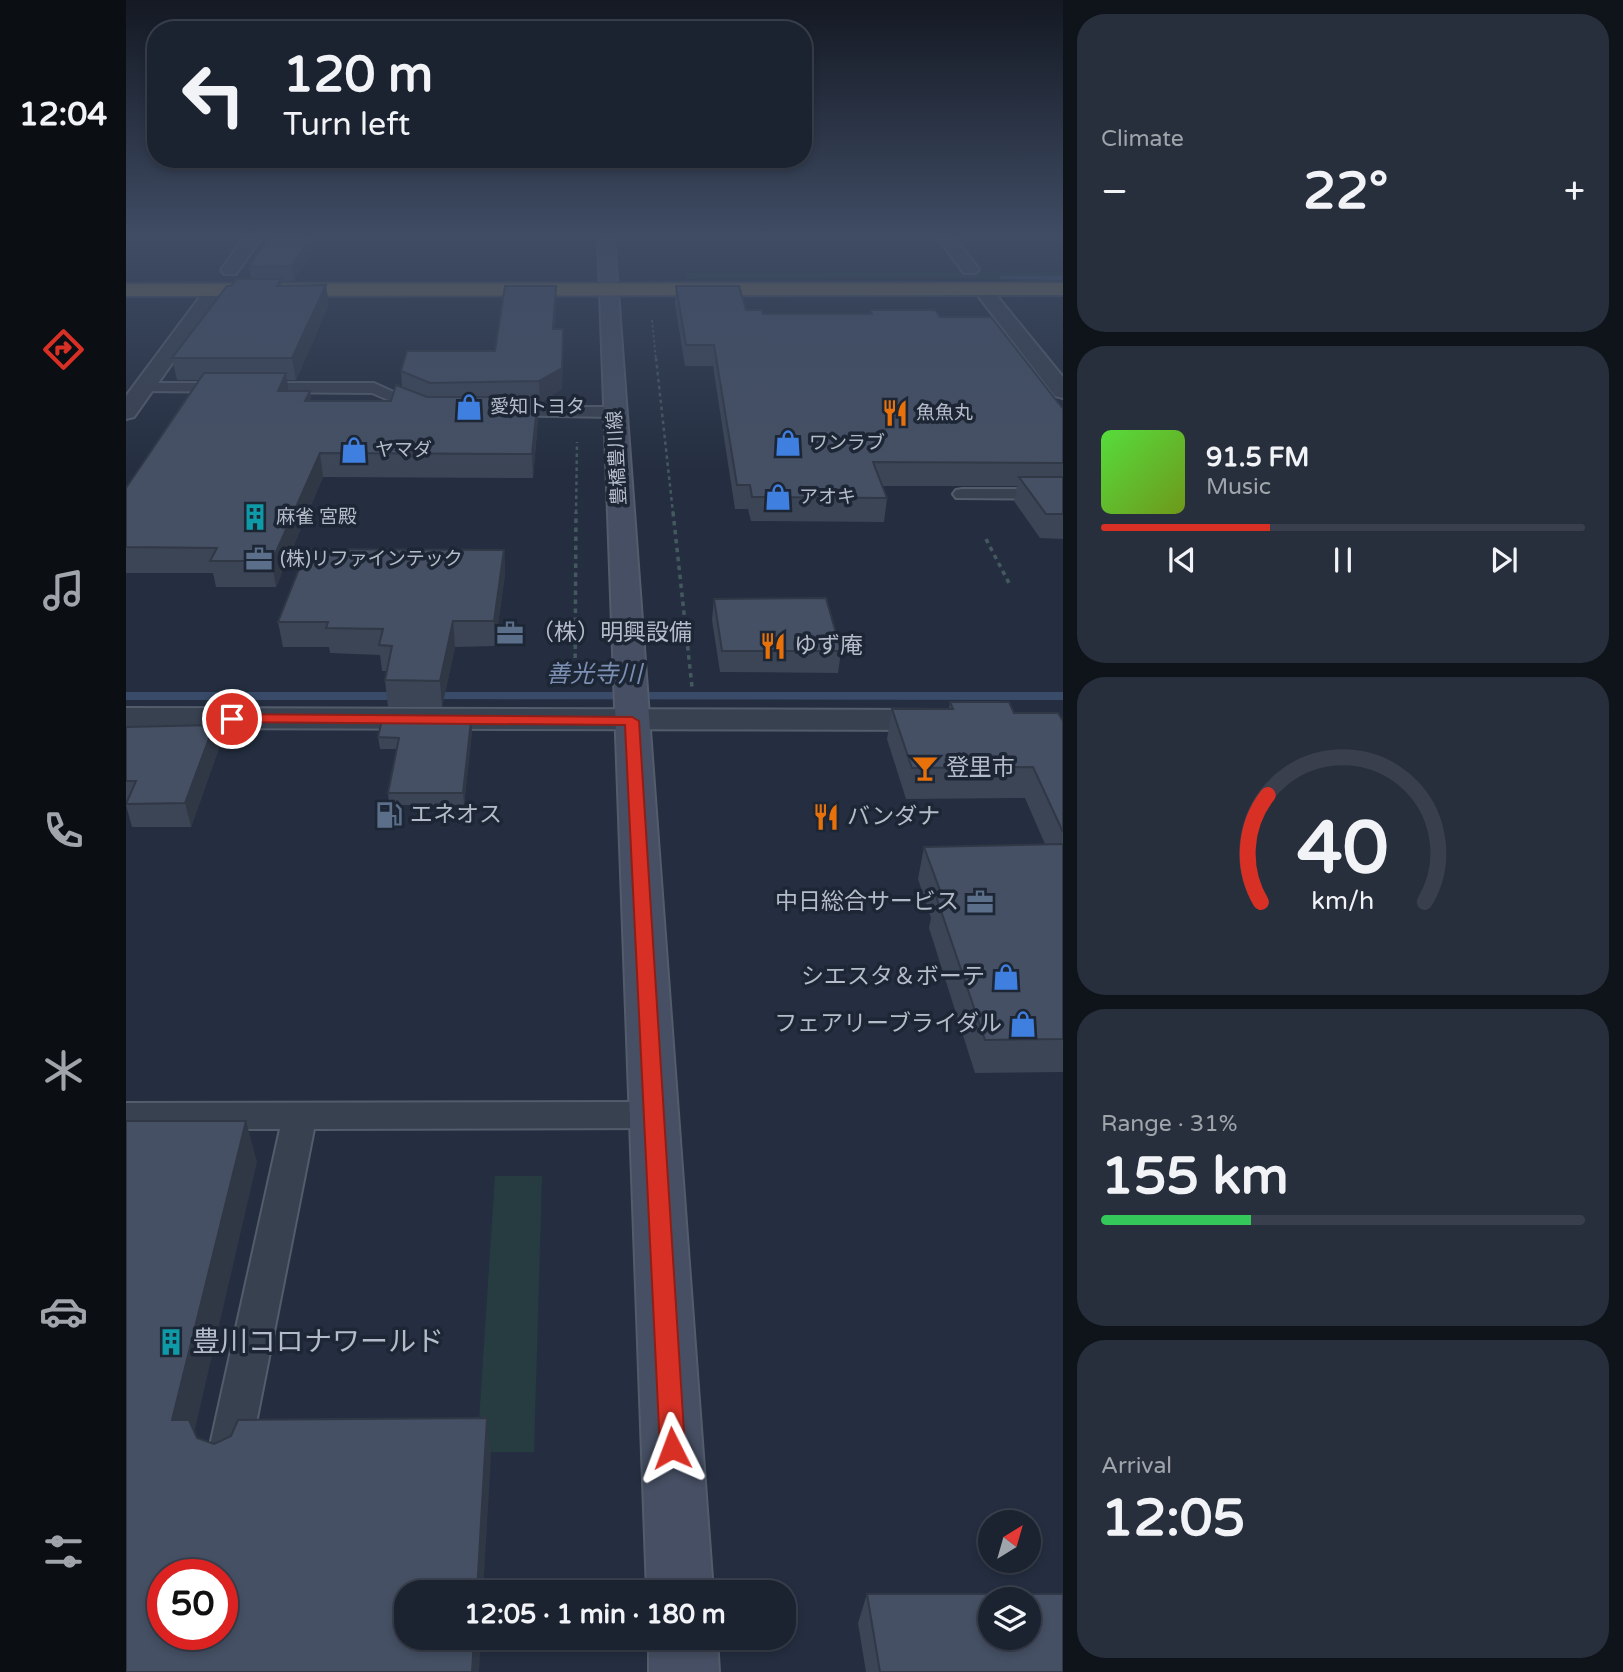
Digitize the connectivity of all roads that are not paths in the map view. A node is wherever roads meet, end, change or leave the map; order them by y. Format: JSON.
{"nodes":[{"id":1,"x":194,"y":315,"type":"edge"},
{"id":2,"x":610,"y":315,"type":"edge"},
{"id":3,"x":1007,"y":315,"type":"edge"},
{"id":4,"x":144,"y":388,"type":"junction"},
{"id":5,"x":1063,"y":391,"type":"edge"},
{"id":6,"x":126,"y":412,"type":"edge"},
{"id":7,"x":442,"y":412,"type":"edge"},
{"id":8,"x":483,"y":412,"type":"edge"},
{"id":9,"x":615,"y":412,"type":"junction"},
{"id":10,"x":962,"y":494,"type":"dead end"},
{"id":11,"x":1063,"y":494,"type":"edge"},
{"id":12,"x":631,"y":702,"type":"junction"},
{"id":13,"x":126,"y":718,"type":"edge"},
{"id":14,"x":979,"y":719,"type":"edge"},
{"id":15,"x":654,"y":1115,"type":"junction"},
{"id":16,"x":126,"y":1116,"type":"edge"},
{"id":17,"x":300,"y":1116,"type":"junction"},
{"id":18,"x":228,"y":1459,"type":"edge"},
{"id":19,"x":679,"y":1580,"type":"edge"},
{"id":20,"x":683,"y":1650,"type":"edge"},
{"id":21,"x":684,"y":1672,"type":"edge"}],
"edges":[{"from":1,"to":4,"type":"street"},
{"from":2,"to":9,"type":"main road","name":"豊橋豊川線"},
{"from":3,"to":5,"type":"street"},
{"from":4,"to":6,"type":"street"},
{"from":4,"to":7,"type":"lane"},
{"from":8,"to":9,"type":"lane"},
{"from":9,"to":12,"type":"main road","name":"豊橋豊川線"},
{"from":10,"to":11,"type":"lane"},
{"from":12,"to":13,"type":"street"},
{"from":12,"to":14,"type":"street"},
{"from":12,"to":15,"type":"main road","name":"豊橋豊川線"},
{"from":15,"to":17,"type":"lane"},
{"from":15,"to":19,"type":"main road","name":"豊橋豊川線"},
{"from":16,"to":17,"type":"lane"},
{"from":17,"to":18,"type":"lane"},
{"from":20,"to":21,"type":"main road"}]}
